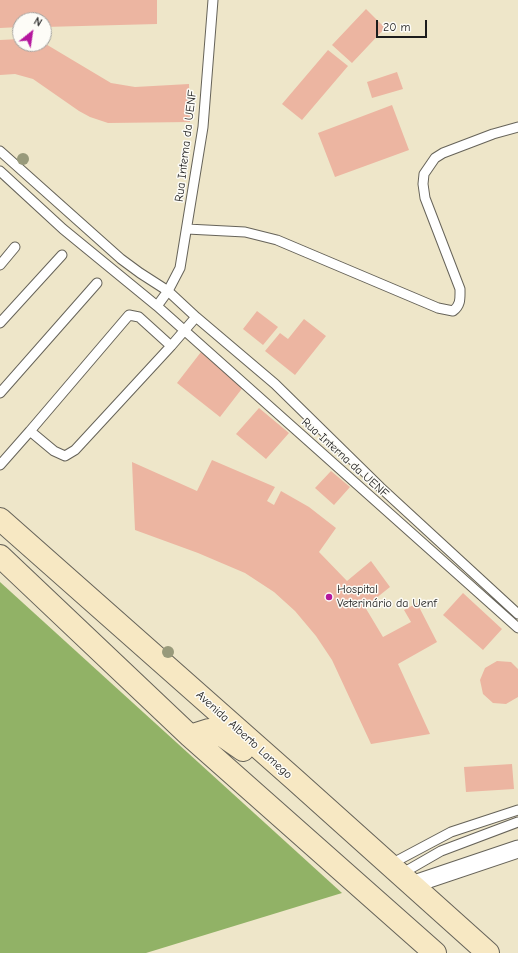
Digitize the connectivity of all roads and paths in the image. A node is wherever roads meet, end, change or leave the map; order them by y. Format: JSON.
{"nodes":[{"id":1,"x":213,"y":0,"type":"edge"},
{"id":2,"x":518,"y":127,"type":"edge"},
{"id":3,"x":0,"y":151,"type":"edge"},
{"id":4,"x":0,"y":171,"type":"edge"},
{"id":5,"x":187,"y":229,"type":"junction"},
{"id":6,"x":15,"y":247,"type":"dead end"},
{"id":7,"x":62,"y":255,"type":"dead end"},
{"id":8,"x":0,"y":265,"type":"edge"},
{"id":9,"x":97,"y":283,"type":"dead end"},
{"id":10,"x":168,"y":291,"type":"junction"},
{"id":11,"x":157,"y":306,"type":"junction"},
{"id":12,"x":196,"y":317,"type":"junction"},
{"id":13,"x":0,"y":324,"type":"edge"},
{"id":14,"x":184,"y":330,"type":"junction"},
{"id":15,"x":171,"y":346,"type":"junction"},
{"id":16,"x":0,"y":393,"type":"edge"},
{"id":17,"x":30,"y":431,"type":"junction"},
{"id":18,"x":0,"y":465,"type":"edge"},
{"id":19,"x":0,"y":518,"type":"edge"},
{"id":20,"x":0,"y":556,"type":"edge"},
{"id":21,"x":518,"y":614,"type":"edge"},
{"id":22,"x":518,"y":628,"type":"edge"},
{"id":23,"x":190,"y":736,"type":"junction"},
{"id":24,"x":294,"y":779,"type":"junction"},
{"id":25,"x":518,"y":810,"type":"edge"},
{"id":26,"x":518,"y":822,"type":"edge"},
{"id":27,"x":518,"y":849,"type":"edge"},
{"id":28,"x":400,"y":875,"type":"junction"},
{"id":29,"x":435,"y":953,"type":"edge"},
{"id":30,"x":488,"y":953,"type":"edge"}],
"edges":[{"from":1,"to":5,"type":"lane","name":"Rua Interna da UENF"},
{"from":2,"to":5,"type":"lane"},
{"from":3,"to":10,"type":"lane","name":"Rua Interna da UENF"},
{"from":4,"to":11,"type":"lane","name":"Rua Interna da UENF"},
{"from":5,"to":10,"type":"lane","name":"Rua Interna da UENF"},
{"from":6,"to":8,"type":"lane"},
{"from":7,"to":13,"type":"lane"},
{"from":9,"to":16,"type":"lane"},
{"from":10,"to":11,"type":"lane","name":"Rua Interna da UENF"},
{"from":10,"to":12,"type":"lane","name":"Rua Interna da UENF"},
{"from":11,"to":14,"type":"lane","name":"Rua Interna da UENF"},
{"from":12,"to":14,"type":"lane"},
{"from":12,"to":21,"type":"lane","name":"Rua Interna da UENF"},
{"from":14,"to":15,"type":"lane"},
{"from":14,"to":22,"type":"lane","name":"Rua Interna da UENF"},
{"from":15,"to":17,"type":"lane"},
{"from":15,"to":17,"type":"lane"},
{"from":17,"to":18,"type":"lane"},
{"from":19,"to":24,"type":"main road","name":"Avenida Alberto Lamego"},
{"from":20,"to":23,"type":"main road"},
{"from":23,"to":24,"type":"main road"},
{"from":23,"to":29,"type":"main road"},
{"from":24,"to":28,"type":"main road","name":"Avenida Alberto Lamego"},
{"from":25,"to":28,"type":"lane"},
{"from":26,"to":28,"type":"lane"},
{"from":27,"to":28,"type":"street"},
{"from":28,"to":30,"type":"main road","name":"Avenida Alberto Lamego"}]}
